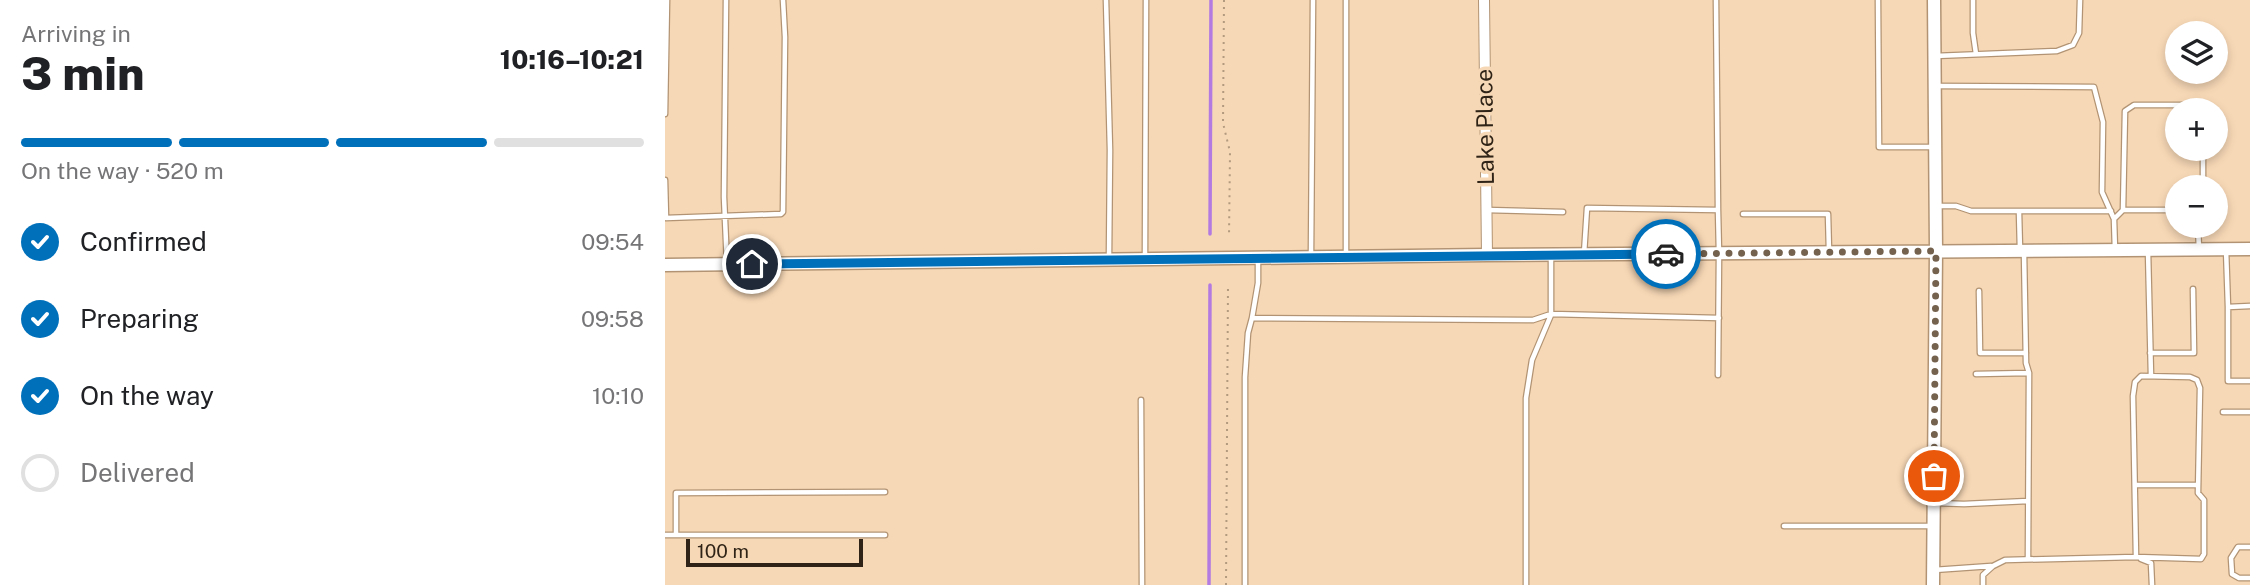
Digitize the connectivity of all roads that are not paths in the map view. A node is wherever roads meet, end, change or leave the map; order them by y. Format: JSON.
{"nodes":[{"id":1,"x":667,"y":0,"type":"edge"},
{"id":2,"x":726,"y":0,"type":"edge"},
{"id":3,"x":783,"y":0,"type":"edge"},
{"id":4,"x":1107,"y":0,"type":"edge"},
{"id":5,"x":1146,"y":0,"type":"edge"},
{"id":6,"x":1313,"y":0,"type":"edge"},
{"id":7,"x":1346,"y":0,"type":"edge"},
{"id":8,"x":1484,"y":0,"type":"edge"},
{"id":9,"x":1716,"y":0,"type":"edge"},
{"id":10,"x":1878,"y":0,"type":"edge"},
{"id":11,"x":1934,"y":0,"type":"edge"},
{"id":12,"x":1973,"y":0,"type":"edge"},
{"id":13,"x":2080,"y":0,"type":"edge"},
{"id":14,"x":1976,"y":54,"type":"junction"},
{"id":15,"x":1934,"y":56,"type":"junction"},
{"id":16,"x":1934,"y":86,"type":"junction"},
{"id":17,"x":2165,"y":105,"type":"edge"},
{"id":18,"x":665,"y":114,"type":"edge"},
{"id":19,"x":1935,"y":147,"type":"junction"},
{"id":20,"x":665,"y":180,"type":"edge"},
{"id":21,"x":1935,"y":206,"type":"junction"},
{"id":22,"x":1717,"y":209,"type":"junction"},
{"id":23,"x":1486,"y":210,"type":"junction"},
{"id":24,"x":2123,"y":210,"type":"junction"},
{"id":25,"x":2165,"y":210,"type":"edge"},
{"id":26,"x":2111,"y":211,"type":"junction"},
{"id":27,"x":1563,"y":212,"type":"dead end"},
{"id":28,"x":2019,"y":212,"type":"junction"},
{"id":29,"x":1743,"y":214,"type":"dead end"},
{"id":30,"x":725,"y":215,"type":"junction"},
{"id":31,"x":2114,"y":219,"type":"junction"},
{"id":32,"x":2199,"y":238,"type":"edge"},
{"id":33,"x":2199,"y":249,"type":"junction"},
{"id":34,"x":2225,"y":249,"type":"junction"},
{"id":35,"x":2250,"y":249,"type":"edge"},
{"id":36,"x":2115,"y":250,"type":"junction"},
{"id":37,"x":2148,"y":250,"type":"junction"},
{"id":38,"x":1936,"y":251,"type":"junction"},
{"id":39,"x":2022,"y":251,"type":"junction"},
{"id":40,"x":1829,"y":252,"type":"junction"},
{"id":41,"x":1719,"y":253,"type":"junction"},
{"id":42,"x":1551,"y":254,"type":"junction"},
{"id":43,"x":1584,"y":254,"type":"junction"},
{"id":44,"x":1487,"y":255,"type":"junction"},
{"id":45,"x":1311,"y":257,"type":"junction"},
{"id":46,"x":1346,"y":257,"type":"junction"},
{"id":47,"x":1258,"y":258,"type":"junction"},
{"id":48,"x":1145,"y":259,"type":"junction"},
{"id":49,"x":1109,"y":260,"type":"junction"},
{"id":50,"x":727,"y":264,"type":"junction"},
{"id":51,"x":665,"y":265,"type":"edge"},
{"id":52,"x":2193,"y":289,"type":"dead end"},
{"id":53,"x":1979,"y":291,"type":"dead end"},
{"id":54,"x":2250,"y":306,"type":"edge"},
{"id":55,"x":2228,"y":307,"type":"junction"},
{"id":56,"x":1551,"y":314,"type":"junction"},
{"id":57,"x":1252,"y":318,"type":"junction"},
{"id":58,"x":1719,"y":318,"type":"junction"},
{"id":59,"x":2026,"y":353,"type":"junction"},
{"id":60,"x":2150,"y":353,"type":"junction"},
{"id":61,"x":2029,"y":373,"type":"junction"},
{"id":62,"x":1976,"y":374,"type":"dead end"},
{"id":63,"x":1718,"y":375,"type":"dead end"},
{"id":64,"x":2151,"y":376,"type":"junction"},
{"id":65,"x":2250,"y":381,"type":"edge"},
{"id":66,"x":1141,"y":400,"type":"dead end"},
{"id":67,"x":2223,"y":412,"type":"dead end"},
{"id":68,"x":2250,"y":412,"type":"edge"},
{"id":69,"x":2135,"y":485,"type":"junction"},
{"id":70,"x":2198,"y":485,"type":"junction"},
{"id":71,"x":885,"y":492,"type":"dead end"},
{"id":72,"x":2028,"y":501,"type":"junction"},
{"id":73,"x":1934,"y":503,"type":"junction"},
{"id":74,"x":1784,"y":526,"type":"dead end"},
{"id":75,"x":1933,"y":526,"type":"junction"},
{"id":76,"x":665,"y":535,"type":"edge"},
{"id":77,"x":676,"y":535,"type":"junction"},
{"id":78,"x":885,"y":535,"type":"dead end"},
{"id":79,"x":2250,"y":547,"type":"edge"},
{"id":80,"x":2137,"y":557,"type":"junction"},
{"id":81,"x":2028,"y":558,"type":"junction"},
{"id":82,"x":1993,"y":566,"type":"junction"},
{"id":83,"x":1933,"y":570,"type":"junction"},
{"id":84,"x":2250,"y":579,"type":"edge"},
{"id":85,"x":1142,"y":585,"type":"edge"},
{"id":86,"x":1245,"y":585,"type":"edge"},
{"id":87,"x":1526,"y":585,"type":"edge"},
{"id":88,"x":1933,"y":585,"type":"edge"},
{"id":89,"x":1983,"y":585,"type":"edge"},
{"id":90,"x":2152,"y":585,"type":"edge"}],
"edges":[{"from":1,"to":18,"type":"lane"},
{"from":2,"to":30,"type":"lane"},
{"from":3,"to":30,"type":"lane"},
{"from":4,"to":49,"type":"lane"},
{"from":5,"to":48,"type":"lane"},
{"from":6,"to":45,"type":"lane"},
{"from":7,"to":46,"type":"lane"},
{"from":8,"to":23,"type":"street","name":"Lake Place"},
{"from":9,"to":22,"type":"lane"},
{"from":10,"to":19,"type":"lane"},
{"from":11,"to":15,"type":"street"},
{"from":12,"to":14,"type":"lane"},
{"from":13,"to":14,"type":"lane"},
{"from":14,"to":15,"type":"lane"},
{"from":15,"to":16,"type":"street"},
{"from":16,"to":19,"type":"street"},
{"from":16,"to":26,"type":"lane"},
{"from":17,"to":24,"type":"lane"},
{"from":19,"to":21,"type":"street"},
{"from":20,"to":30,"type":"lane"},
{"from":21,"to":28,"type":"lane"},
{"from":21,"to":38,"type":"street"},
{"from":22,"to":41,"type":"lane"},
{"from":22,"to":43,"type":"lane"},
{"from":23,"to":27,"type":"lane"},
{"from":23,"to":44,"type":"street","name":"Lake Place"},
{"from":24,"to":25,"type":"lane"},
{"from":24,"to":31,"type":"lane"},
{"from":26,"to":28,"type":"lane"},
{"from":26,"to":31,"type":"lane"},
{"from":28,"to":39,"type":"lane"},
{"from":29,"to":40,"type":"lane"},
{"from":30,"to":50,"type":"lane"},
{"from":31,"to":36,"type":"lane"},
{"from":32,"to":33,"type":"lane"},
{"from":33,"to":34,"type":"street"},
{"from":33,"to":37,"type":"street"},
{"from":34,"to":35,"type":"street"},
{"from":34,"to":55,"type":"lane"},
{"from":36,"to":37,"type":"street"},
{"from":36,"to":39,"type":"street"},
{"from":37,"to":60,"type":"lane"},
{"from":38,"to":39,"type":"street"},
{"from":38,"to":40,"type":"street"},
{"from":38,"to":73,"type":"street"},
{"from":39,"to":59,"type":"lane"},
{"from":40,"to":41,"type":"street"},
{"from":41,"to":43,"type":"street"},
{"from":41,"to":58,"type":"lane"},
{"from":42,"to":43,"type":"street"},
{"from":42,"to":44,"type":"street"},
{"from":42,"to":56,"type":"lane"},
{"from":44,"to":46,"type":"street"},
{"from":45,"to":46,"type":"street"},
{"from":45,"to":47,"type":"street"},
{"from":47,"to":48,"type":"street"},
{"from":47,"to":57,"type":"lane"},
{"from":48,"to":49,"type":"street"},
{"from":49,"to":50,"type":"street"},
{"from":50,"to":51,"type":"street"},
{"from":52,"to":60,"type":"lane"},
{"from":53,"to":59,"type":"lane"},
{"from":54,"to":55,"type":"lane"},
{"from":55,"to":65,"type":"lane"},
{"from":56,"to":57,"type":"lane"},
{"from":56,"to":58,"type":"lane"},
{"from":56,"to":87,"type":"lane"},
{"from":57,"to":86,"type":"lane"},
{"from":58,"to":63,"type":"lane"},
{"from":59,"to":61,"type":"lane"},
{"from":60,"to":64,"type":"lane"},
{"from":61,"to":62,"type":"lane"},
{"from":61,"to":72,"type":"lane"},
{"from":64,"to":69,"type":"lane"},
{"from":64,"to":70,"type":"lane"},
{"from":66,"to":85,"type":"lane"},
{"from":67,"to":68,"type":"lane"},
{"from":69,"to":70,"type":"lane"},
{"from":69,"to":80,"type":"lane"},
{"from":70,"to":80,"type":"lane"},
{"from":71,"to":77,"type":"lane"},
{"from":72,"to":73,"type":"lane"},
{"from":72,"to":81,"type":"lane"},
{"from":73,"to":75,"type":"street"},
{"from":74,"to":75,"type":"lane"},
{"from":75,"to":83,"type":"street"},
{"from":76,"to":77,"type":"lane"},
{"from":77,"to":78,"type":"lane"},
{"from":79,"to":84,"type":"lane"},
{"from":80,"to":81,"type":"lane"},
{"from":80,"to":90,"type":"lane"},
{"from":81,"to":82,"type":"lane"},
{"from":82,"to":83,"type":"lane"},
{"from":82,"to":89,"type":"lane"},
{"from":83,"to":88,"type":"street"}]}
